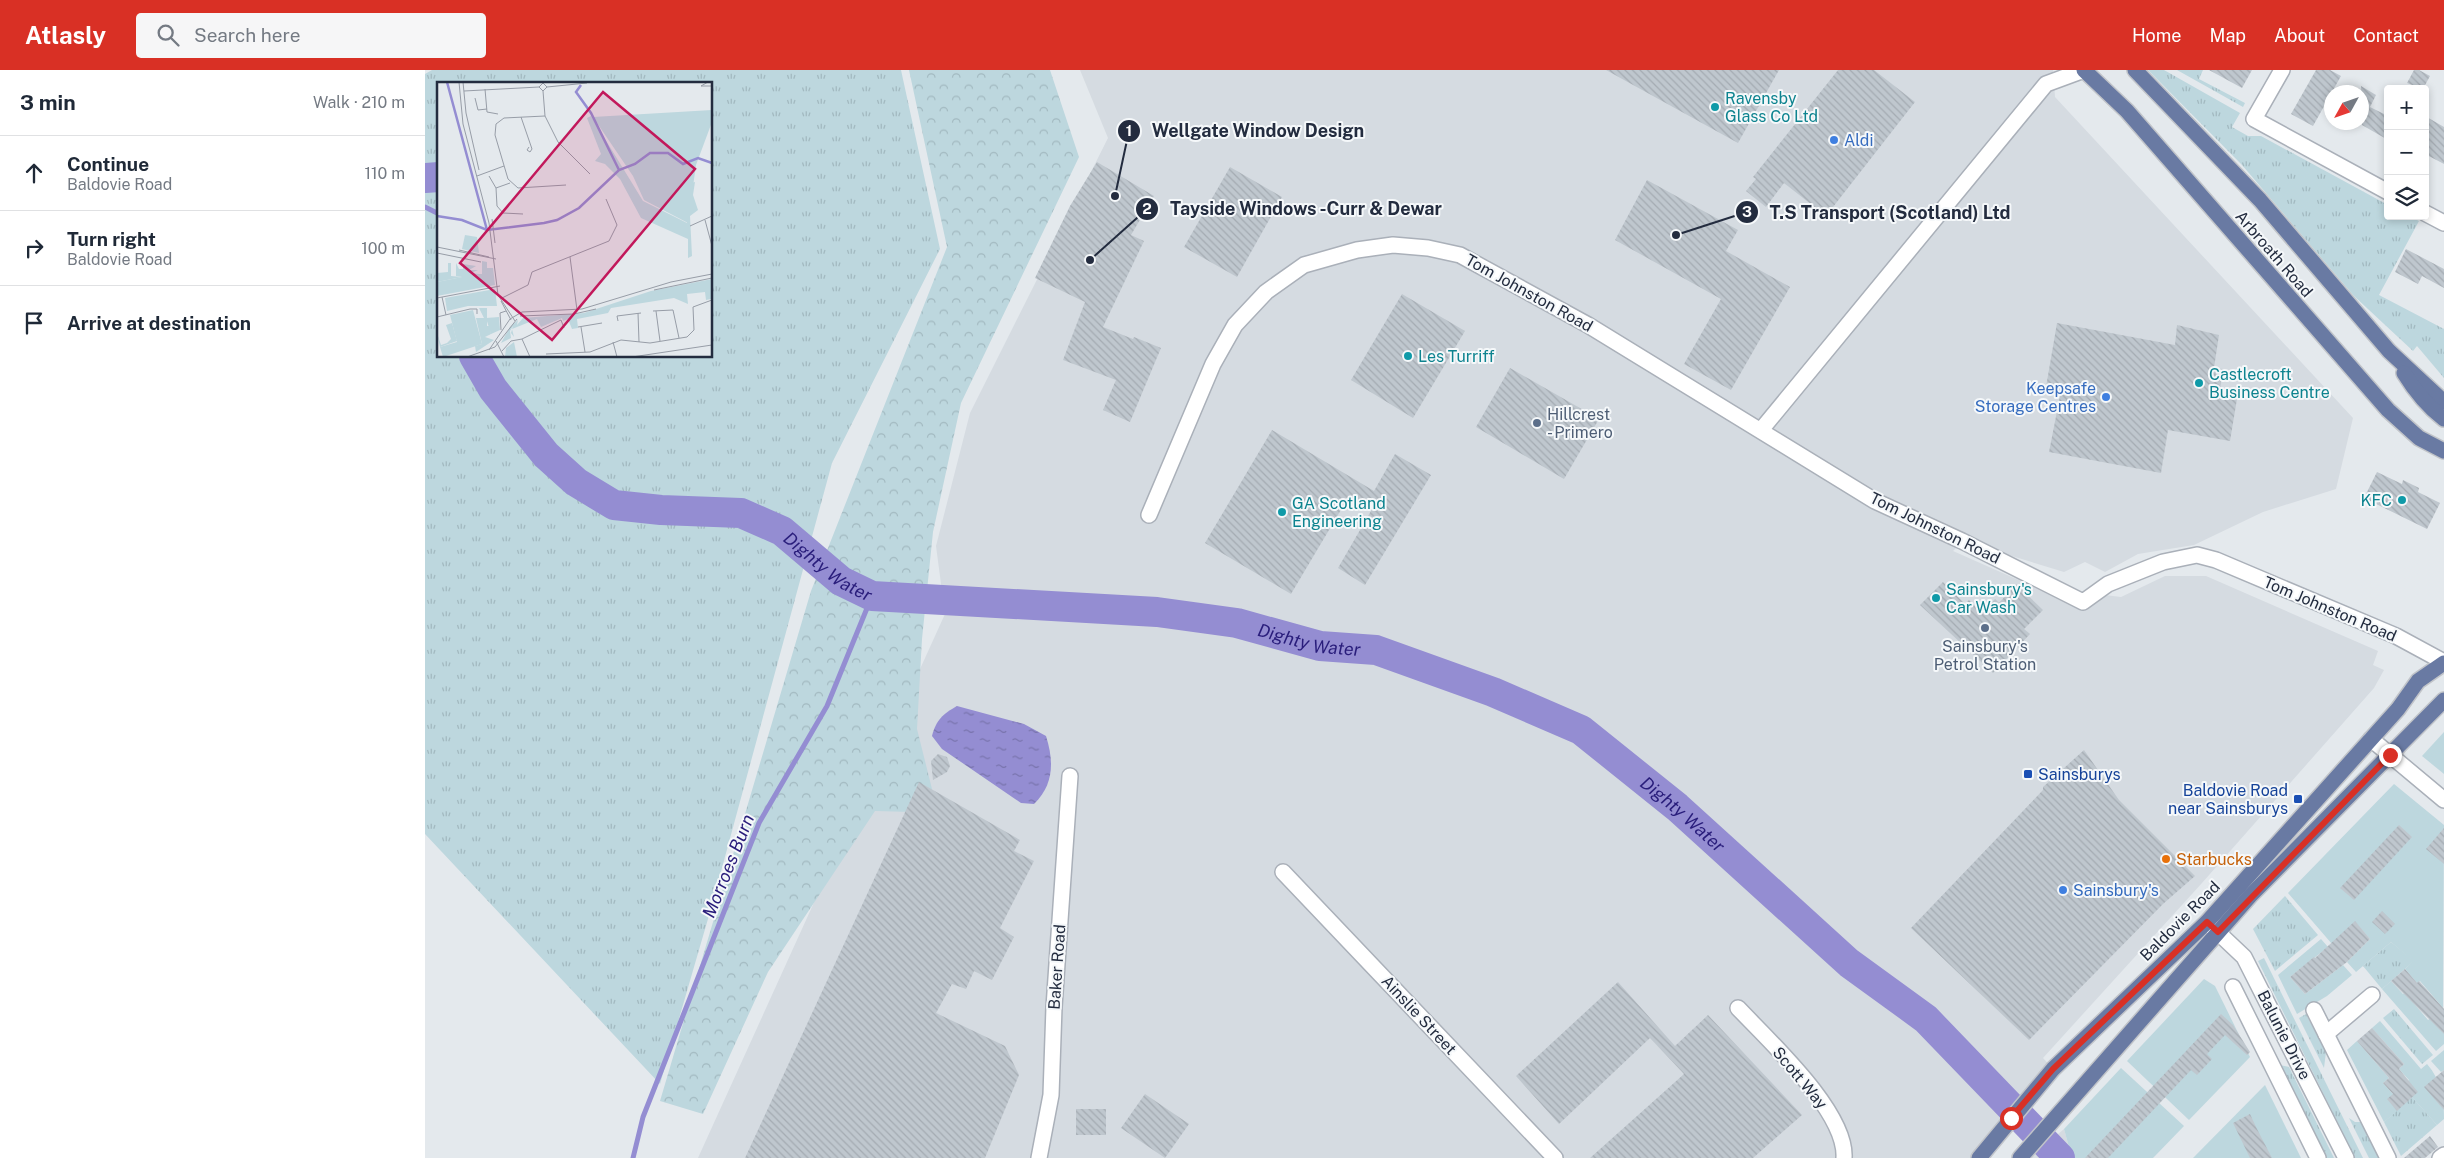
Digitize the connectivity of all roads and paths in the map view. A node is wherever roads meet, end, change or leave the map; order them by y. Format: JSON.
{"nodes":[{"id":1,"x":2084,"y":70,"type":"edge"},
{"id":2,"x":2135,"y":70,"type":"edge"},
{"id":3,"x":2282,"y":70,"type":"edge"},
{"id":4,"x":2047,"y":77,"type":"edge"},
{"id":5,"x":2384,"y":190,"type":"edge"},
{"id":6,"x":2429,"y":215,"type":"edge"},
{"id":7,"x":2444,"y":223,"type":"edge"},
{"id":8,"x":2389,"y":351,"type":"junction"},
{"id":9,"x":2444,"y":402,"type":"edge"},
{"id":10,"x":2444,"y":419,"type":"edge"},
{"id":11,"x":1761,"y":430,"type":"junction"},
{"id":12,"x":2444,"y":451,"type":"edge"},
{"id":13,"x":1149,"y":515,"type":"dead end"},
{"id":14,"x":2444,"y":662,"type":"edge"},
{"id":15,"x":2444,"y":700,"type":"edge"},
{"id":16,"x":2371,"y":739,"type":"junction"},
{"id":17,"x":2390,"y":755,"type":"junction"},
{"id":18,"x":1070,"y":776,"type":"dead end"},
{"id":19,"x":2444,"y":800,"type":"edge"},
{"id":20,"x":1283,"y":872,"type":"dead end"},
{"id":21,"x":2213,"y":927,"type":"junction"},
{"id":22,"x":2233,"y":988,"type":"dead end"},
{"id":23,"x":2372,"y":995,"type":"dead end"},
{"id":24,"x":1738,"y":1008,"type":"dead end"},
{"id":25,"x":2314,"y":1010,"type":"dead end"},
{"id":26,"x":2326,"y":1034,"type":"junction"},
{"id":27,"x":2291,"y":1048,"type":"junction"},
{"id":28,"x":2270,"y":1059,"type":"junction"},
{"id":29,"x":2444,"y":1155,"type":"edge"},
{"id":30,"x":1039,"y":1158,"type":"edge"},
{"id":31,"x":1555,"y":1158,"type":"edge"},
{"id":32,"x":1844,"y":1158,"type":"edge"},
{"id":33,"x":1979,"y":1158,"type":"edge"},
{"id":34,"x":2020,"y":1158,"type":"edge"},
{"id":35,"x":2318,"y":1158,"type":"edge"},
{"id":36,"x":2346,"y":1158,"type":"edge"},
{"id":37,"x":2388,"y":1158,"type":"edge"},
{"id":38,"x":2440,"y":1158,"type":"edge"}],
"edges":[{"from":1,"to":4,"type":"street"},
{"from":1,"to":12,"type":"main road","name":"Arbroath Road"},
{"from":2,"to":8,"type":"main road","name":"Arbroath Road"},
{"from":3,"to":5,"type":"street"},
{"from":4,"to":11,"type":"street"},
{"from":6,"to":7,"type":"street"},
{"from":8,"to":9,"type":"main road","name":"Arbroath Road"},
{"from":8,"to":10,"type":"main road","name":"Arbroath Road"},
{"from":11,"to":13,"type":"street","name":"Tom Johnston Road"},
{"from":11,"to":14,"type":"street","name":"Tom Johnston Road"},
{"from":14,"to":16,"type":"main road","name":"Baldovie Road"},
{"from":15,"to":17,"type":"main road","name":"Baldovie Road"},
{"from":16,"to":17,"type":"street"},
{"from":16,"to":21,"type":"main road","name":"Baldovie Road"},
{"from":17,"to":19,"type":"street"},
{"from":17,"to":21,"type":"main road","name":"Baldovie Road"},
{"from":18,"to":30,"type":"street","name":"Baker Road"},
{"from":20,"to":31,"type":"street","name":"Ainslie Street"},
{"from":21,"to":27,"type":"street","name":"Balunie Drive"},
{"from":21,"to":33,"type":"main road","name":"Baldovie Road"},
{"from":21,"to":34,"type":"main road","name":"Baldovie Road"},
{"from":22,"to":28,"type":"street"},
{"from":23,"to":26,"type":"street"},
{"from":24,"to":32,"type":"street","name":"Scott Way"},
{"from":25,"to":26,"type":"street"},
{"from":26,"to":37,"type":"street"},
{"from":27,"to":28,"type":"street"},
{"from":27,"to":36,"type":"street","name":"Balunie Drive"},
{"from":28,"to":35,"type":"street"},
{"from":29,"to":38,"type":"street"}]}
